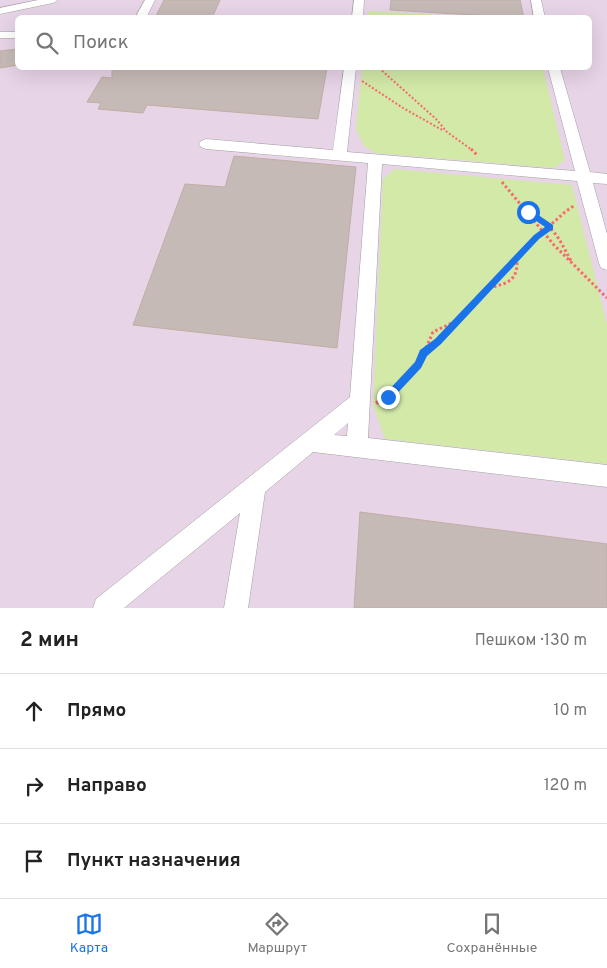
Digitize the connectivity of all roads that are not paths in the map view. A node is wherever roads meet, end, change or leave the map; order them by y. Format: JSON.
{"nodes":[{"id":1,"x":52,"y":0,"type":"edge"},
{"id":2,"x":150,"y":0,"type":"edge"},
{"id":3,"x":359,"y":0,"type":"edge"},
{"id":4,"x":536,"y":0,"type":"edge"},
{"id":5,"x":0,"y":11,"type":"edge"},
{"id":6,"x":142,"y":15,"type":"edge"},
{"id":7,"x":357,"y":15,"type":"edge"},
{"id":8,"x":539,"y":15,"type":"edge"},
{"id":9,"x":0,"y":35,"type":"edge"},
{"id":10,"x":15,"y":35,"type":"edge"},
{"id":11,"x":350,"y":70,"type":"edge"},
{"id":12,"x":555,"y":70,"type":"edge"},
{"id":13,"x":206,"y":144,"type":"dead end"},
{"id":14,"x":339,"y":156,"type":"junction"},
{"id":15,"x":374,"y":159,"type":"junction"},
{"id":16,"x":584,"y":177,"type":"junction"},
{"id":17,"x":607,"y":180,"type":"edge"},
{"id":18,"x":607,"y":263,"type":"edge"},
{"id":19,"x":359,"y":410,"type":"junction"},
{"id":20,"x":311,"y":442,"type":"junction"},
{"id":21,"x":357,"y":447,"type":"junction"},
{"id":22,"x":607,"y":476,"type":"edge"},
{"id":23,"x":255,"y":486,"type":"junction"},
{"id":24,"x":105,"y":608,"type":"edge"},
{"id":25,"x":236,"y":608,"type":"edge"}],
"edges":[{"from":1,"to":5,"type":"lane"},
{"from":2,"to":6,"type":"lane"},
{"from":3,"to":7,"type":"lane"},
{"from":4,"to":8,"type":"lane"},
{"from":9,"to":10,"type":"lane"},
{"from":11,"to":14,"type":"lane"},
{"from":12,"to":16,"type":"lane"},
{"from":13,"to":14,"type":"lane"},
{"from":14,"to":15,"type":"lane"},
{"from":15,"to":16,"type":"lane"},
{"from":15,"to":19,"type":"lane"},
{"from":16,"to":17,"type":"lane"},
{"from":16,"to":18,"type":"lane"},
{"from":19,"to":20,"type":"lane"},
{"from":19,"to":21,"type":"lane"},
{"from":20,"to":21,"type":"lane"},
{"from":20,"to":23,"type":"lane"},
{"from":21,"to":22,"type":"lane"},
{"from":23,"to":24,"type":"lane"},
{"from":23,"to":25,"type":"lane"}]}
